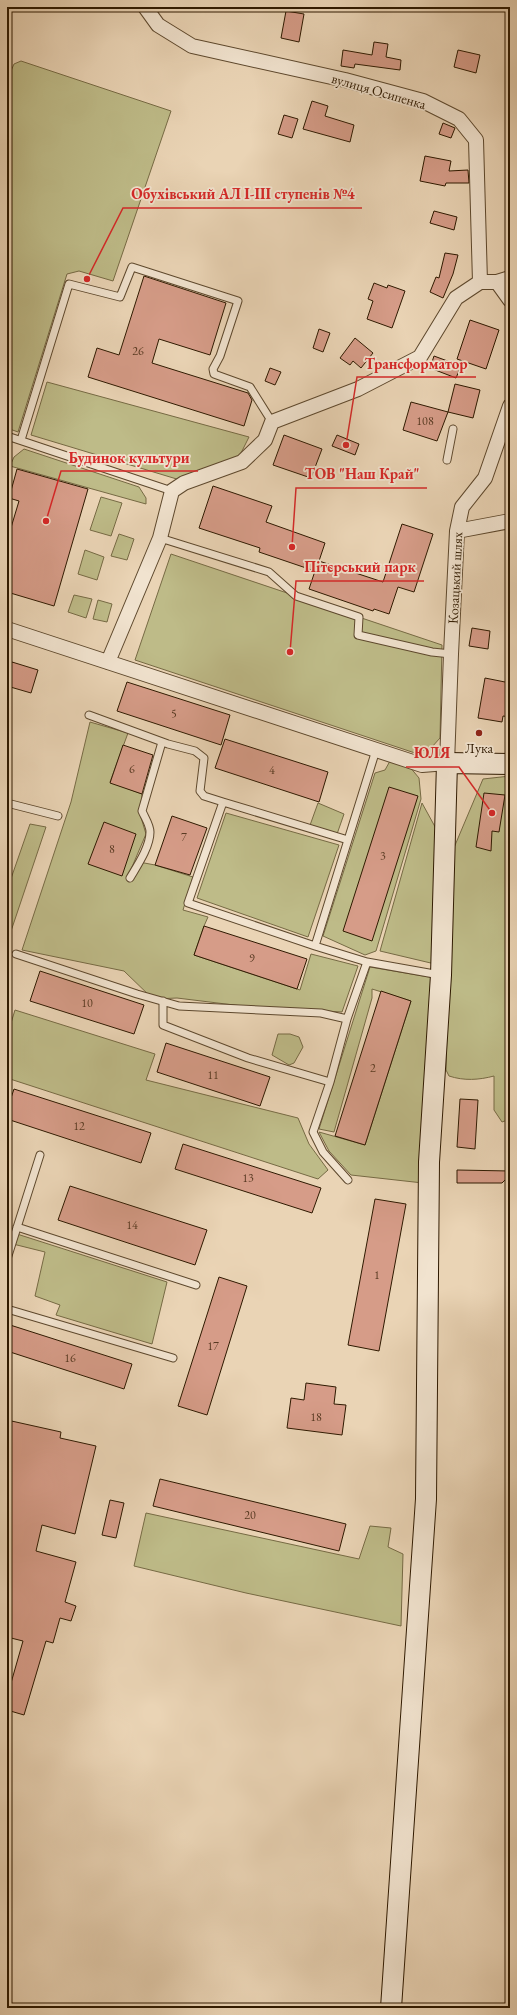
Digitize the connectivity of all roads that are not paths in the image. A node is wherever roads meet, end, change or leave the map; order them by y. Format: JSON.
{"nodes":[{"id":1,"x":145,"y":7,"type":"edge"},
{"id":2,"x":503,"y":280,"type":"edge"},
{"id":3,"x":480,"y":282,"type":"junction"},
{"id":4,"x":510,"y":300,"type":"edge"},
{"id":5,"x":510,"y":406,"type":"edge"},
{"id":6,"x":272,"y":422,"type":"junction"},
{"id":7,"x":453,"y":429,"type":"dead end"},
{"id":8,"x":7,"y":436,"type":"edge"},
{"id":9,"x":21,"y":440,"type":"junction"},
{"id":10,"x":447,"y":460,"type":"dead end"},
{"id":11,"x":172,"y":490,"type":"junction"},
{"id":12,"x":510,"y":522,"type":"edge"},
{"id":13,"x":457,"y":531,"type":"junction"},
{"id":14,"x":160,"y":538,"type":"junction"},
{"id":15,"x":7,"y":629,"type":"edge"},
{"id":16,"x":450,"y":654,"type":"junction"},
{"id":17,"x":108,"y":662,"type":"junction"},
{"id":18,"x":89,"y":715,"type":"dead end"},
{"id":19,"x":162,"y":742,"type":"junction"},
{"id":20,"x":376,"y":750,"type":"junction"},
{"id":21,"x":447,"y":763,"type":"junction"},
{"id":22,"x":510,"y":764,"type":"edge"},
{"id":23,"x":223,"y":802,"type":"junction"},
{"id":24,"x":7,"y":803,"type":"edge"},
{"id":25,"x":58,"y":816,"type":"dead end"},
{"id":26,"x":348,"y":840,"type":"junction"},
{"id":27,"x":130,"y":878,"type":"dead end"},
{"id":28,"x":315,"y":946,"type":"junction"},
{"id":29,"x":16,"y":954,"type":"dead end"},
{"id":30,"x":367,"y":962,"type":"junction"},
{"id":31,"x":441,"y":975,"type":"junction"},
{"id":32,"x":163,"y":1001,"type":"junction"},
{"id":33,"x":347,"y":1019,"type":"junction"},
{"id":34,"x":330,"y":1082,"type":"junction"},
{"id":35,"x":40,"y":1155,"type":"dead end"},
{"id":36,"x":348,"y":1180,"type":"dead end"},
{"id":37,"x":17,"y":1227,"type":"junction"},
{"id":38,"x":7,"y":1259,"type":"edge"},
{"id":39,"x":196,"y":1284,"type":"dead end"},
{"id":40,"x":7,"y":1309,"type":"edge"},
{"id":41,"x":173,"y":1358,"type":"dead end"},
{"id":42,"x":391,"y":2008,"type":"edge"}],
"edges":[{"from":1,"to":3,"type":"street","name":"вулиця Осипенка"},
{"from":2,"to":3,"type":"street"},
{"from":2,"to":4,"type":"street"},
{"from":3,"to":6,"type":"street"},
{"from":5,"to":13,"type":"street","name":"Козацький шлях"},
{"from":6,"to":9,"type":"lane"},
{"from":6,"to":11,"type":"street"},
{"from":7,"to":10,"type":"lane"},
{"from":8,"to":9,"type":"lane"},
{"from":9,"to":11,"type":"lane"},
{"from":11,"to":14,"type":"street"},
{"from":12,"to":13,"type":"street"},
{"from":13,"to":16,"type":"street","name":"Козацький шлях"},
{"from":14,"to":16,"type":"lane"},
{"from":14,"to":17,"type":"street"},
{"from":15,"to":17,"type":"street"},
{"from":16,"to":21,"type":"street","name":"Козацький шлях"},
{"from":17,"to":20,"type":"street"},
{"from":18,"to":19,"type":"lane"},
{"from":19,"to":23,"type":"lane"},
{"from":19,"to":27,"type":"lane"},
{"from":20,"to":21,"type":"street"},
{"from":20,"to":26,"type":"lane"},
{"from":21,"to":22,"type":"street"},
{"from":21,"to":31,"type":"street"},
{"from":23,"to":26,"type":"lane"},
{"from":23,"to":28,"type":"lane"},
{"from":24,"to":25,"type":"lane"},
{"from":26,"to":28,"type":"lane"},
{"from":28,"to":30,"type":"lane"},
{"from":29,"to":32,"type":"lane"},
{"from":30,"to":31,"type":"lane"},
{"from":30,"to":33,"type":"lane"},
{"from":31,"to":42,"type":"street"},
{"from":32,"to":33,"type":"lane"},
{"from":32,"to":34,"type":"lane"},
{"from":33,"to":34,"type":"lane"},
{"from":34,"to":36,"type":"lane"},
{"from":35,"to":37,"type":"lane"},
{"from":37,"to":38,"type":"lane"},
{"from":37,"to":39,"type":"lane"},
{"from":40,"to":41,"type":"lane"}]}
